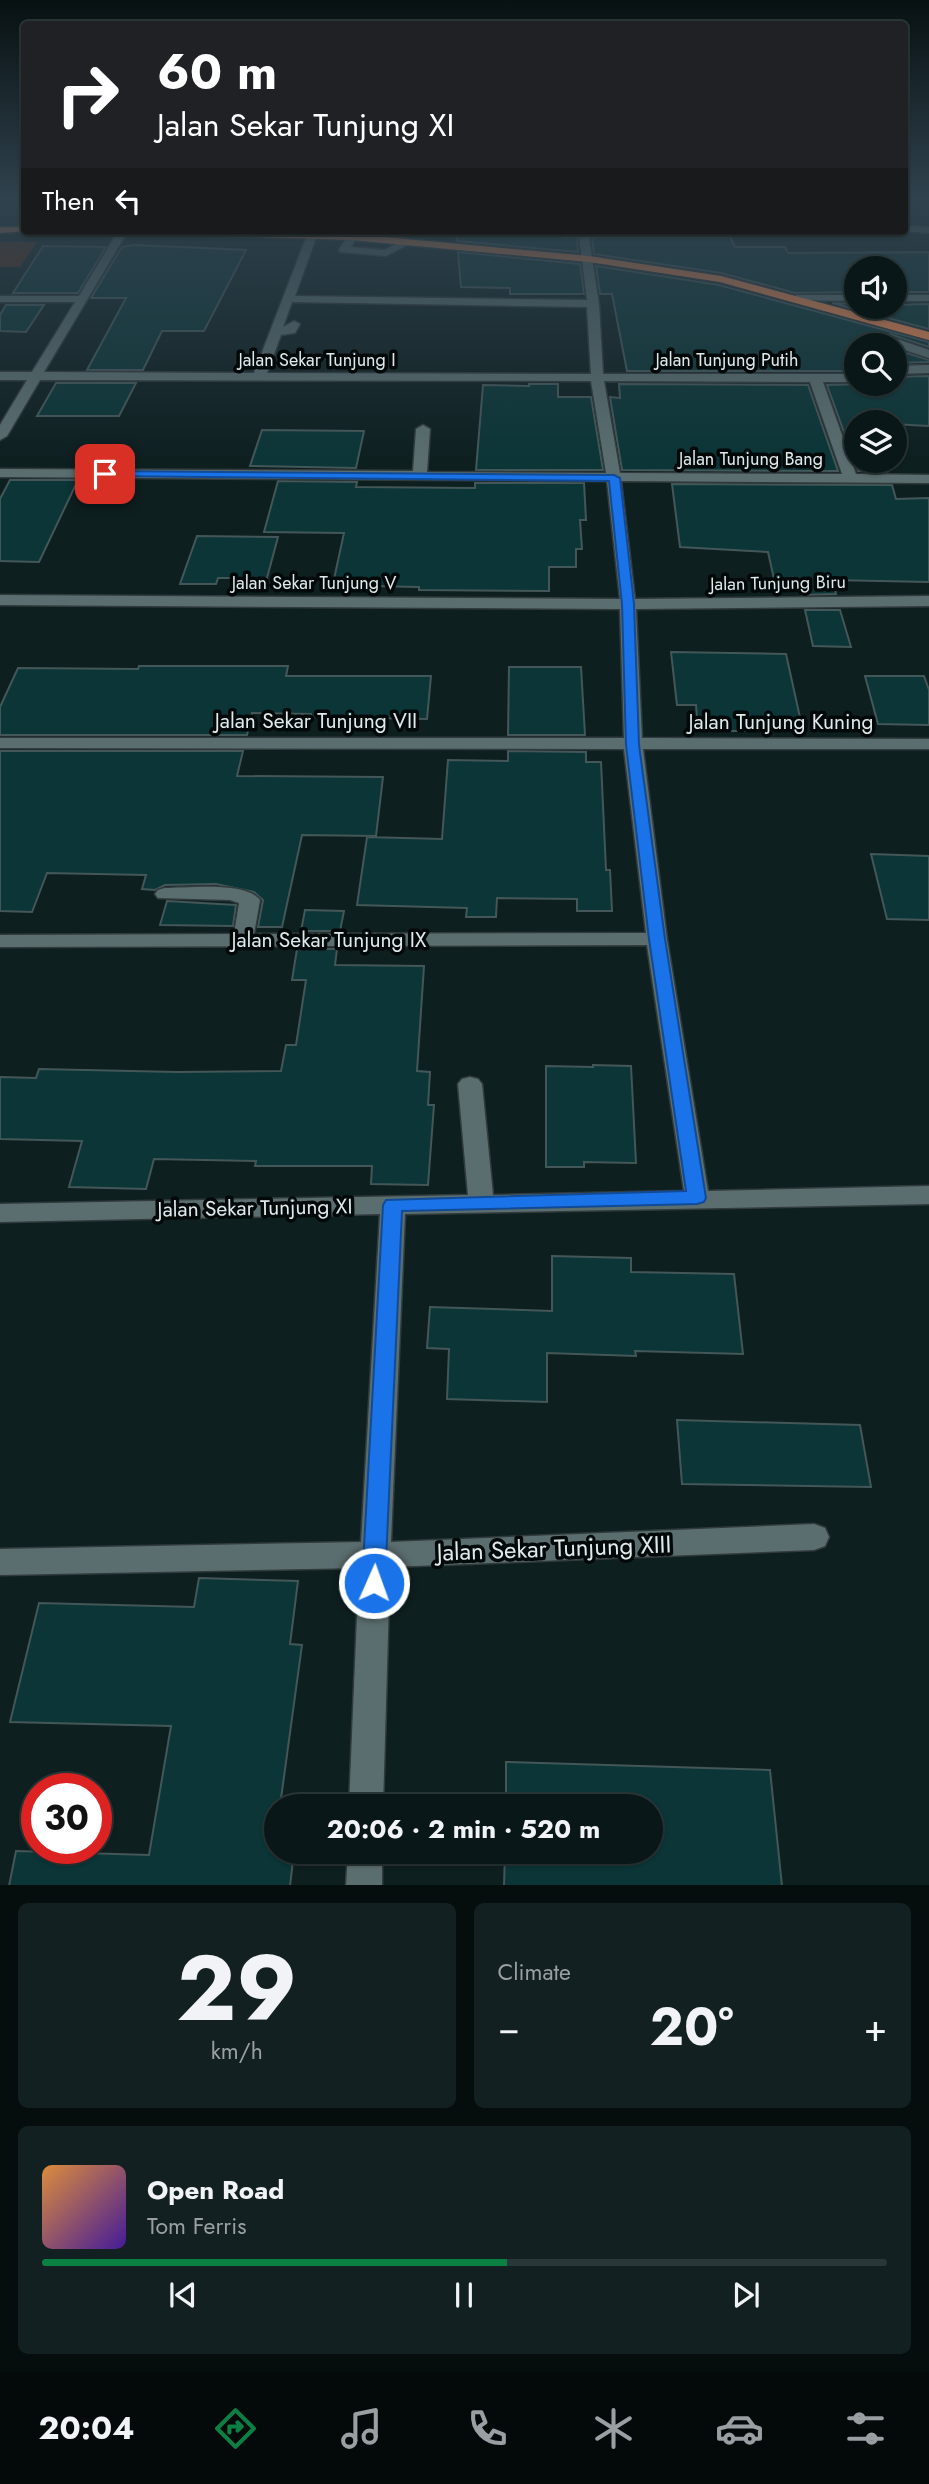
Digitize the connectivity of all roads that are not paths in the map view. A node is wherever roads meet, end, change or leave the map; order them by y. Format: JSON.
{"nodes":[{"id":1,"x":90,"y":286,"type":"edge"},
{"id":2,"x":293,"y":286,"type":"edge"},
{"id":3,"x":591,"y":286,"type":"edge"},
{"id":4,"x":749,"y":286,"type":"edge"},
{"id":5,"x":797,"y":298,"type":"junction"},
{"id":6,"x":844,"y":298,"type":"edge"},
{"id":7,"x":907,"y":298,"type":"edge"},
{"id":8,"x":929,"y":298,"type":"edge"},
{"id":9,"x":0,"y":299,"type":"edge"},
{"id":10,"x":82,"y":299,"type":"junction"},
{"id":11,"x":288,"y":299,"type":"junction"},
{"id":12,"x":593,"y":304,"type":"junction"},
{"id":13,"x":294,"y":324,"type":"dead end"},
{"id":14,"x":275,"y":331,"type":"junction"},
{"id":15,"x":929,"y":336,"type":"edge"},
{"id":16,"x":907,"y":346,"type":"edge"},
{"id":17,"x":929,"y":354,"type":"edge"},
{"id":18,"x":929,"y":369,"type":"edge"},
{"id":19,"x":844,"y":370,"type":"edge"},
{"id":20,"x":907,"y":370,"type":"edge"},
{"id":21,"x":700,"y":372,"type":"dead end"},
{"id":22,"x":0,"y":376,"type":"edge"},
{"id":23,"x":36,"y":376,"type":"junction"},
{"id":24,"x":259,"y":377,"type":"junction"},
{"id":25,"x":597,"y":377,"type":"junction"},
{"id":26,"x":844,"y":377,"type":"edge"},
{"id":27,"x":907,"y":377,"type":"edge"},
{"id":28,"x":929,"y":377,"type":"edge"},
{"id":29,"x":815,"y":378,"type":"junction"},
{"id":30,"x":423,"y":429,"type":"dead end"},
{"id":31,"x":0,"y":436,"type":"edge"},
{"id":32,"x":0,"y":473,"type":"edge"},
{"id":33,"x":421,"y":476,"type":"junction"},
{"id":34,"x":614,"y":478,"type":"junction"},
{"id":35,"x":850,"y":478,"type":"junction"},
{"id":36,"x":929,"y":478,"type":"edge"},
{"id":37,"x":0,"y":600,"type":"edge"},
{"id":38,"x":929,"y":601,"type":"edge"},
{"id":39,"x":628,"y":604,"type":"junction"},
{"id":40,"x":0,"y":743,"type":"edge"},
{"id":41,"x":929,"y":744,"type":"edge"},
{"id":42,"x":633,"y":745,"type":"junction"},
{"id":43,"x":166,"y":894,"type":"dead end"},
{"id":44,"x":657,"y":939,"type":"junction"},
{"id":45,"x":243,"y":940,"type":"junction"},
{"id":46,"x":0,"y":941,"type":"edge"},
{"id":47,"x":470,"y":1084,"type":"dead end"},
{"id":48,"x":929,"y":1195,"type":"edge"},
{"id":49,"x":697,"y":1198,"type":"junction"},
{"id":50,"x":481,"y":1204,"type":"junction"},
{"id":51,"x":393,"y":1205,"type":"junction"},
{"id":52,"x":0,"y":1213,"type":"edge"},
{"id":53,"x":814,"y":1536,"type":"dead end"},
{"id":54,"x":375,"y":1555,"type":"junction"},
{"id":55,"x":0,"y":1562,"type":"edge"},
{"id":56,"x":366,"y":1794,"type":"edge"},
{"id":57,"x":365,"y":1864,"type":"edge"},
{"id":58,"x":364,"y":1885,"type":"edge"}],
"edges":[{"from":1,"to":10,"type":"street"},
{"from":2,"to":11,"type":"street"},
{"from":3,"to":12,"type":"street"},
{"from":4,"to":5,"type":"highway"},
{"from":5,"to":6,"type":"street"},
{"from":5,"to":15,"type":"highway"},
{"from":7,"to":8,"type":"street"},
{"from":9,"to":10,"type":"street"},
{"from":10,"to":23,"type":"street"},
{"from":11,"to":12,"type":"street"},
{"from":11,"to":14,"type":"street"},
{"from":12,"to":25,"type":"street"},
{"from":13,"to":14,"type":"street"},
{"from":14,"to":24,"type":"street"},
{"from":16,"to":17,"type":"street"},
{"from":18,"to":20,"type":"street"},
{"from":19,"to":21,"type":"street"},
{"from":22,"to":23,"type":"street","name":"Jalan Sekar Tunjung I"},
{"from":23,"to":24,"type":"street","name":"Jalan Sekar Tunjung I"},
{"from":23,"to":31,"type":"street"},
{"from":24,"to":25,"type":"street","name":"Jalan Sekar Tunjung I"},
{"from":25,"to":29,"type":"street","name":"Jalan Tunjung Putih"},
{"from":25,"to":34,"type":"street"},
{"from":26,"to":29,"type":"street","name":"Jalan Tunjung Putih"},
{"from":27,"to":28,"type":"street"},
{"from":29,"to":35,"type":"street"},
{"from":30,"to":33,"type":"street"},
{"from":32,"to":33,"type":"street","name":"Jalan Tunjung Bang"},
{"from":33,"to":34,"type":"street","name":"Jalan Tunjung Bang"},
{"from":34,"to":35,"type":"street","name":"Jalan Tunjung Bang"},
{"from":34,"to":39,"type":"street"},
{"from":35,"to":36,"type":"street","name":"Jalan Tunjung Bang"},
{"from":37,"to":39,"type":"street","name":"Jalan Sekar Tunjung V"},
{"from":38,"to":39,"type":"street","name":"Jalan Tunjung Biru"},
{"from":39,"to":42,"type":"street"},
{"from":40,"to":42,"type":"street","name":"Jalan Sekar Tunjung VII"},
{"from":41,"to":42,"type":"street","name":"Jalan Tunjung Kuning"},
{"from":42,"to":44,"type":"street"},
{"from":43,"to":45,"type":"street"},
{"from":44,"to":45,"type":"street","name":"Jalan Sekar Tunjung IX"},
{"from":44,"to":49,"type":"street"},
{"from":45,"to":46,"type":"street","name":"Jalan Sekar Tunjung IX"},
{"from":47,"to":50,"type":"street"},
{"from":48,"to":49,"type":"street","name":"Jalan Sekar Tunjung XI"},
{"from":49,"to":50,"type":"street","name":"Jalan Sekar Tunjung XI"},
{"from":50,"to":51,"type":"street","name":"Jalan Sekar Tunjung XI"},
{"from":51,"to":52,"type":"street","name":"Jalan Sekar Tunjung XI"},
{"from":51,"to":54,"type":"street"},
{"from":53,"to":54,"type":"street","name":"Jalan Sekar Tunjung XIII"},
{"from":54,"to":55,"type":"street","name":"Jalan Sekar Tunjung XIII"},
{"from":54,"to":56,"type":"street"},
{"from":57,"to":58,"type":"street"}]}
